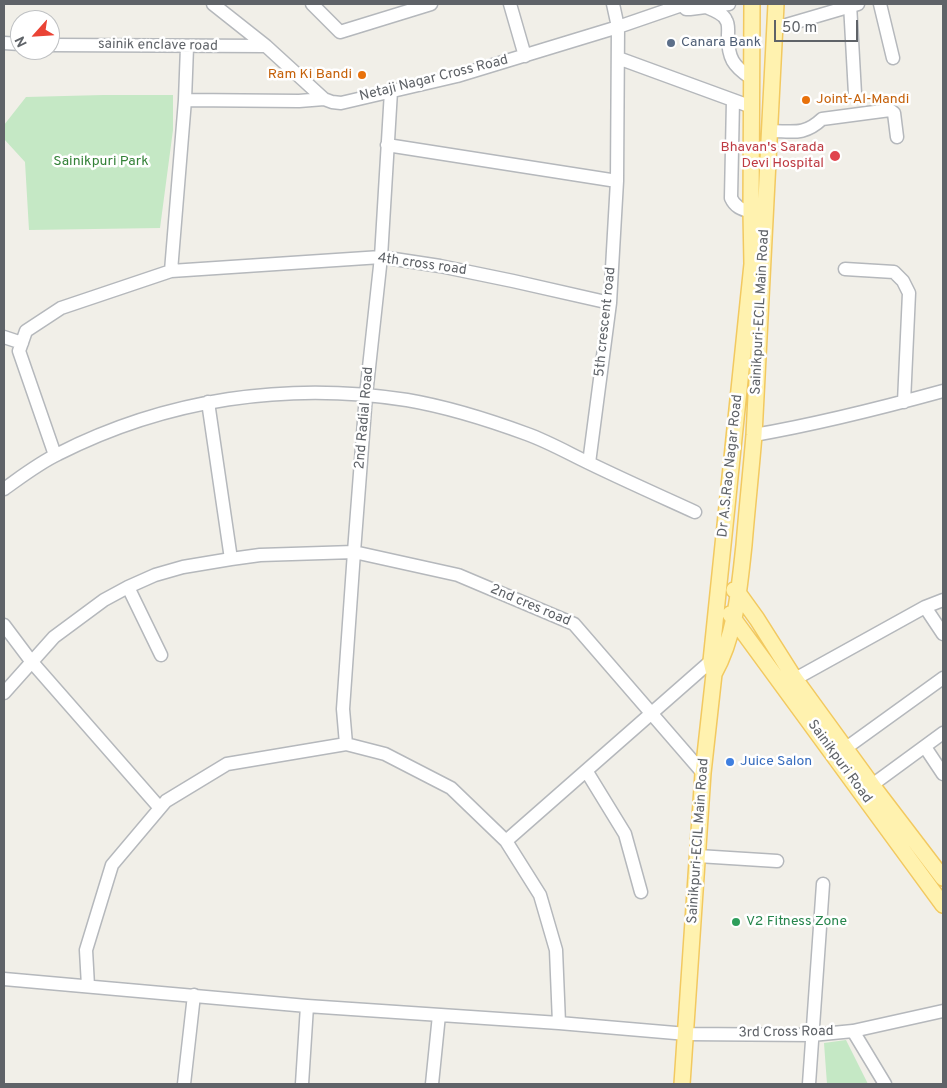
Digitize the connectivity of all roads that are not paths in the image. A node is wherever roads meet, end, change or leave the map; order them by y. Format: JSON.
{"nodes":[{"id":1,"x":213,"y":4,"type":"edge"},
{"id":2,"x":312,"y":4,"type":"edge"},
{"id":3,"x":432,"y":4,"type":"edge"},
{"id":4,"x":510,"y":4,"type":"edge"},
{"id":5,"x":613,"y":4,"type":"edge"},
{"id":6,"x":682,"y":4,"type":"edge"},
{"id":7,"x":729,"y":4,"type":"edge"},
{"id":8,"x":752,"y":4,"type":"edge"},
{"id":9,"x":776,"y":4,"type":"edge"},
{"id":10,"x":880,"y":4,"type":"edge"},
{"id":11,"x":852,"y":5,"type":"edge"},
{"id":12,"x":706,"y":7,"type":"junction"},
{"id":13,"x":618,"y":27,"type":"junction"},
{"id":14,"x":776,"y":28,"type":"junction"},
{"id":15,"x":60,"y":45,"type":"edge"},
{"id":16,"x":266,"y":46,"type":"junction"},
{"id":17,"x":187,"y":47,"type":"junction"},
{"id":18,"x":525,"y":56,"type":"junction"},
{"id":19,"x":618,"y":58,"type":"junction"},
{"id":20,"x":893,"y":58,"type":"dead end"},
{"id":21,"x":751,"y":78,"type":"junction"},
{"id":22,"x":391,"y":91,"type":"junction"},
{"id":23,"x":855,"y":94,"type":"dead end"},
{"id":24,"x":324,"y":99,"type":"junction"},
{"id":25,"x":186,"y":100,"type":"junction"},
{"id":26,"x":733,"y":100,"type":"junction"},
{"id":27,"x":752,"y":107,"type":"junction"},
{"id":28,"x":770,"y":131,"type":"junction"},
{"id":29,"x":897,"y":137,"type":"dead end"},
{"id":30,"x":387,"y":145,"type":"junction"},
{"id":31,"x":617,"y":181,"type":"junction"},
{"id":32,"x":750,"y":212,"type":"junction"},
{"id":33,"x":380,"y":257,"type":"junction"},
{"id":34,"x":845,"y":269,"type":"dead end"},
{"id":35,"x":171,"y":271,"type":"junction"},
{"id":36,"x":610,"y":303,"type":"junction"},
{"id":37,"x":4,"y":337,"type":"edge"},
{"id":38,"x":22,"y":343,"type":"junction"},
{"id":39,"x":943,"y":391,"type":"edge"},
{"id":40,"x":366,"y":395,"type":"junction"},
{"id":41,"x":208,"y":402,"type":"junction"},
{"id":42,"x":904,"y":402,"type":"junction"},
{"id":43,"x":754,"y":435,"type":"junction"},
{"id":44,"x":55,"y":455,"type":"junction"},
{"id":45,"x":589,"y":463,"type":"junction"},
{"id":46,"x":4,"y":489,"type":"edge"},
{"id":47,"x":695,"y":512,"type":"dead end"},
{"id":48,"x":354,"y":552,"type":"junction"},
{"id":49,"x":231,"y":559,"type":"junction"},
{"id":50,"x":719,"y":580,"type":"junction"},
{"id":51,"x":128,"y":587,"type":"junction"},
{"id":52,"x":739,"y":594,"type":"junction"},
{"id":53,"x":718,"y":599,"type":"junction"},
{"id":54,"x":943,"y":600,"type":"edge"},
{"id":55,"x":925,"y":607,"type":"junction"},
{"id":56,"x":734,"y":619,"type":"junction"},
{"id":57,"x":4,"y":625,"type":"edge"},
{"id":58,"x":943,"y":634,"type":"edge"},
{"id":59,"x":753,"y":646,"type":"junction"},
{"id":60,"x":161,"y":655,"type":"dead end"},
{"id":61,"x":31,"y":660,"type":"junction"},
{"id":62,"x":716,"y":665,"type":"junction"},
{"id":63,"x":943,"y":678,"type":"edge"},
{"id":64,"x":795,"y":679,"type":"junction"},
{"id":65,"x":4,"y":693,"type":"edge"},
{"id":66,"x":652,"y":712,"type":"junction"},
{"id":67,"x":943,"y":733,"type":"edge"},
{"id":68,"x":346,"y":744,"type":"junction"},
{"id":69,"x":925,"y":747,"type":"junction"},
{"id":70,"x":846,"y":748,"type":"junction"},
{"id":71,"x":587,"y":772,"type":"junction"},
{"id":72,"x":703,"y":772,"type":"junction"},
{"id":73,"x":943,"y":774,"type":"edge"},
{"id":74,"x":872,"y":784,"type":"junction"},
{"id":75,"x":159,"y":807,"type":"junction"},
{"id":76,"x":506,"y":841,"type":"junction"},
{"id":77,"x":698,"y":856,"type":"junction"},
{"id":78,"x":777,"y":861,"type":"dead end"},
{"id":79,"x":943,"y":878,"type":"edge"},
{"id":80,"x":823,"y":884,"type":"dead end"},
{"id":81,"x":641,"y":892,"type":"dead end"},
{"id":82,"x":943,"y":905,"type":"edge"},
{"id":83,"x":4,"y":979,"type":"edge"},
{"id":84,"x":88,"y":986,"type":"junction"},
{"id":85,"x":194,"y":995,"type":"junction"},
{"id":86,"x":307,"y":1006,"type":"junction"},
{"id":87,"x":943,"y":1012,"type":"edge"},
{"id":88,"x":439,"y":1014,"type":"junction"},
{"id":89,"x":558,"y":1023,"type":"junction"},
{"id":90,"x":853,"y":1031,"type":"junction"},
{"id":91,"x":687,"y":1034,"type":"junction"},
{"id":92,"x":812,"y":1035,"type":"junction"},
{"id":93,"x":184,"y":1084,"type":"edge"},
{"id":94,"x":302,"y":1084,"type":"edge"},
{"id":95,"x":432,"y":1084,"type":"edge"},
{"id":96,"x":682,"y":1084,"type":"edge"},
{"id":97,"x":809,"y":1084,"type":"edge"},
{"id":98,"x":885,"y":1084,"type":"edge"}],
"edges":[{"from":1,"to":16,"type":"street"},
{"from":2,"to":3,"type":"street"},
{"from":4,"to":18,"type":"street"},
{"from":5,"to":13,"type":"street","name":"5th crescent road"},
{"from":6,"to":12,"type":"street","name":"Netaji Nagar Cross Road"},
{"from":6,"to":13,"type":"street","name":"Netaji Nagar Cross Road"},
{"from":7,"to":12,"type":"street","name":"Netaji Nagar Cross Road"},
{"from":8,"to":21,"type":"main road","name":"Dr A.S.Rao Nagar Road"},
{"from":9,"to":14,"type":"main road","name":"Sainikpuri-ECIL Main Road"},
{"from":10,"to":20,"type":"street"},
{"from":11,"to":14,"type":"street"},
{"from":11,"to":23,"type":"street"},
{"from":12,"to":21,"type":"street"},
{"from":13,"to":18,"type":"street","name":"Netaji Nagar Cross Road"},
{"from":13,"to":19,"type":"street","name":"5th crescent road"},
{"from":14,"to":28,"type":"main road","name":"Sainikpuri-ECIL Main Road"},
{"from":15,"to":17,"type":"street","name":"sainik enclave road"},
{"from":16,"to":17,"type":"street","name":"sainik enclave road"},
{"from":16,"to":24,"type":"street"},
{"from":17,"to":25,"type":"street"},
{"from":18,"to":22,"type":"street","name":"Netaji Nagar Cross Road"},
{"from":19,"to":26,"type":"street"},
{"from":19,"to":31,"type":"street","name":"5th crescent road"},
{"from":21,"to":27,"type":"main road","name":"Dr A.S.Rao Nagar Road"},
{"from":22,"to":24,"type":"street","name":"Netaji Nagar Cross Road"},
{"from":22,"to":30,"type":"street","name":"2nd Radial Road"},
{"from":24,"to":25,"type":"street","name":"Netaji Nagar Cross Road"},
{"from":25,"to":35,"type":"street"},
{"from":26,"to":27,"type":"street"},
{"from":26,"to":32,"type":"street"},
{"from":27,"to":32,"type":"main road","name":"Dr A.S.Rao Nagar Road"},
{"from":28,"to":29,"type":"street"},
{"from":28,"to":43,"type":"main road","name":"Sainikpuri-ECIL Main Road"},
{"from":30,"to":31,"type":"street"},
{"from":30,"to":33,"type":"street","name":"2nd Radial Road"},
{"from":31,"to":36,"type":"street","name":"5th crescent road"},
{"from":32,"to":50,"type":"main road","name":"Dr A.S.Rao Nagar Road"},
{"from":33,"to":35,"type":"street","name":"4th cross road"},
{"from":33,"to":36,"type":"street","name":"4th cross road"},
{"from":33,"to":40,"type":"street","name":"2nd Radial Road"},
{"from":34,"to":42,"type":"street"},
{"from":35,"to":38,"type":"street","name":"4th cross road"},
{"from":36,"to":45,"type":"street","name":"5th crescent road"},
{"from":37,"to":38,"type":"street"},
{"from":38,"to":44,"type":"street"},
{"from":39,"to":42,"type":"street"},
{"from":40,"to":41,"type":"street"},
{"from":40,"to":45,"type":"street"},
{"from":40,"to":48,"type":"street","name":"2nd Radial Road"},
{"from":41,"to":44,"type":"street"},
{"from":41,"to":49,"type":"street"},
{"from":42,"to":43,"type":"street"},
{"from":43,"to":52,"type":"main road","name":"Sainikpuri-ECIL Main Road"},
{"from":44,"to":46,"type":"street"},
{"from":45,"to":47,"type":"street"},
{"from":48,"to":49,"type":"street","name":"2nd cres road"},
{"from":48,"to":66,"type":"street","name":"2nd cres road"},
{"from":48,"to":68,"type":"street","name":"2nd Radial Road"},
{"from":49,"to":51,"type":"street","name":"2nd cres road"},
{"from":50,"to":52,"type":"main road"},
{"from":50,"to":53,"type":"main road","name":"Dr A.S.Rao Nagar Road"},
{"from":51,"to":60,"type":"street"},
{"from":51,"to":61,"type":"street","name":"2nd cres road"},
{"from":52,"to":56,"type":"main road","name":"Sainikpuri-ECIL Main Road"},
{"from":52,"to":64,"type":"main road","name":"Sainikpuri Road"},
{"from":53,"to":56,"type":"main road","name":"Sainikpuri Road"},
{"from":53,"to":62,"type":"main road","name":"Sainikpuri-ECIL Main Road"},
{"from":54,"to":55,"type":"street"},
{"from":55,"to":58,"type":"street"},
{"from":55,"to":64,"type":"street"},
{"from":56,"to":59,"type":"main road","name":"Sainikpuri Road"},
{"from":56,"to":62,"type":"main road","name":"Sainikpuri-ECIL Main Road"},
{"from":57,"to":61,"type":"street"},
{"from":59,"to":62,"type":"main road"},
{"from":59,"to":82,"type":"main road","name":"Sainikpuri Road"},
{"from":61,"to":65,"type":"street","name":"2nd cres road"},
{"from":61,"to":75,"type":"street"},
{"from":62,"to":66,"type":"street"},
{"from":62,"to":72,"type":"main road","name":"Sainikpuri-ECIL Main Road"},
{"from":63,"to":70,"type":"street"},
{"from":64,"to":70,"type":"main road","name":"Sainikpuri Road"},
{"from":66,"to":71,"type":"street"},
{"from":66,"to":72,"type":"street","name":"2nd cres road"},
{"from":67,"to":69,"type":"street"},
{"from":68,"to":75,"type":"street"},
{"from":68,"to":76,"type":"street"},
{"from":69,"to":73,"type":"street"},
{"from":69,"to":74,"type":"street"},
{"from":70,"to":74,"type":"main road","name":"Sainikpuri Road"},
{"from":71,"to":76,"type":"street"},
{"from":71,"to":81,"type":"street"},
{"from":72,"to":77,"type":"main road","name":"Sainikpuri-ECIL Main Road"},
{"from":74,"to":79,"type":"main road","name":"Sainikpuri Road"},
{"from":75,"to":84,"type":"street"},
{"from":76,"to":89,"type":"street"},
{"from":77,"to":78,"type":"street"},
{"from":77,"to":91,"type":"main road","name":"Sainikpuri-ECIL Main Road"},
{"from":80,"to":92,"type":"street"},
{"from":83,"to":84,"type":"street","name":"3rd Cross Road"},
{"from":84,"to":85,"type":"street","name":"3rd Cross Road"},
{"from":85,"to":86,"type":"street","name":"3rd Cross Road"},
{"from":85,"to":93,"type":"street"},
{"from":86,"to":88,"type":"street","name":"3rd Cross Road"},
{"from":86,"to":94,"type":"street"},
{"from":87,"to":90,"type":"street","name":"3rd Cross Road"},
{"from":88,"to":89,"type":"street","name":"3rd Cross Road"},
{"from":88,"to":95,"type":"street"},
{"from":89,"to":91,"type":"street","name":"3rd Cross Road"},
{"from":90,"to":92,"type":"street","name":"3rd Cross Road"},
{"from":90,"to":98,"type":"street"},
{"from":91,"to":92,"type":"street","name":"3rd Cross Road"},
{"from":91,"to":96,"type":"main road","name":"Sainikpuri-ECIL Main Road"},
{"from":92,"to":97,"type":"street"}]}
